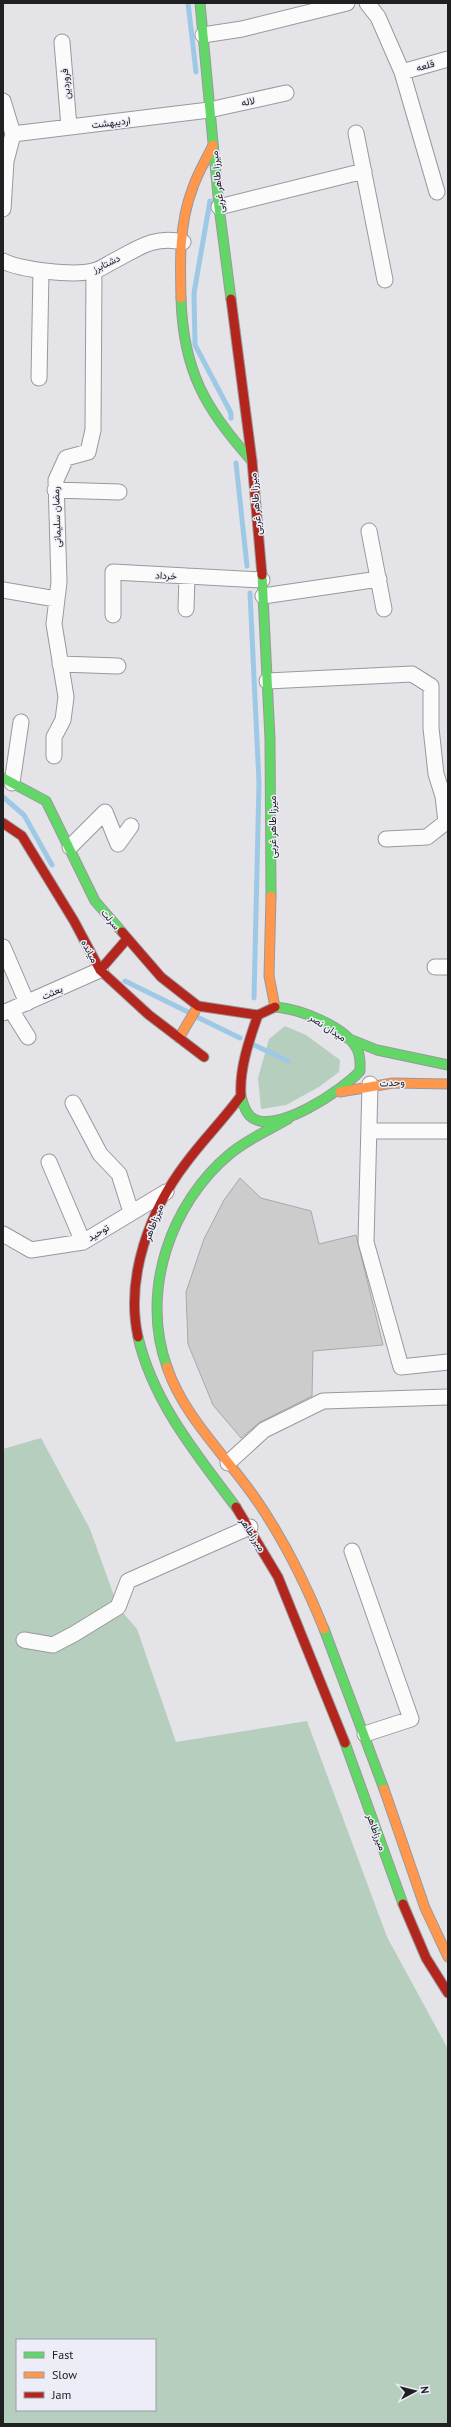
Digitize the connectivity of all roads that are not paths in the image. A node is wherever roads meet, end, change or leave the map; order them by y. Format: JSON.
{"nodes":[{"id":1,"x":200,"y":3,"type":"edge"},
{"id":2,"x":347,"y":3,"type":"edge"},
{"id":3,"x":367,"y":3,"type":"edge"},
{"id":4,"x":202,"y":35,"type":"junction"},
{"id":5,"x":62,"y":42,"type":"dead end"},
{"id":6,"x":448,"y":59,"type":"edge"},
{"id":7,"x":402,"y":72,"type":"junction"},
{"id":8,"x":286,"y":93,"type":"dead end"},
{"id":9,"x":3,"y":101,"type":"edge"},
{"id":10,"x":209,"y":110,"type":"junction"},
{"id":11,"x":69,"y":127,"type":"junction"},
{"id":12,"x":356,"y":133,"type":"dead end"},
{"id":13,"x":13,"y":134,"type":"junction"},
{"id":14,"x":213,"y":144,"type":"junction"},
{"id":15,"x":364,"y":171,"type":"junction"},
{"id":16,"x":437,"y":192,"type":"dead end"},
{"id":17,"x":3,"y":207,"type":"edge"},
{"id":18,"x":219,"y":207,"type":"junction"},
{"id":19,"x":183,"y":242,"type":"junction"},
{"id":20,"x":3,"y":261,"type":"edge"},
{"id":21,"x":41,"y":271,"type":"junction"},
{"id":22,"x":94,"y":271,"type":"junction"},
{"id":23,"x":385,"y":280,"type":"dead end"},
{"id":24,"x":39,"y":378,"type":"dead end"},
{"id":25,"x":252,"y":461,"type":"junction"},
{"id":26,"x":55,"y":490,"type":"junction"},
{"id":27,"x":118,"y":492,"type":"dead end"},
{"id":28,"x":369,"y":531,"type":"dead end"},
{"id":29,"x":187,"y":576,"type":"junction"},
{"id":30,"x":379,"y":579,"type":"junction"},
{"id":31,"x":262,"y":580,"type":"junction"},
{"id":32,"x":3,"y":590,"type":"edge"},
{"id":33,"x":263,"y":596,"type":"junction"},
{"id":34,"x":56,"y":599,"type":"junction"},
{"id":35,"x":186,"y":609,"type":"dead end"},
{"id":36,"x":384,"y":609,"type":"dead end"},
{"id":37,"x":113,"y":615,"type":"dead end"},
{"id":38,"x":60,"y":664,"type":"junction"},
{"id":39,"x":118,"y":666,"type":"dead end"},
{"id":40,"x":267,"y":681,"type":"junction"},
{"id":41,"x":21,"y":722,"type":"dead end"},
{"id":42,"x":54,"y":756,"type":"dead end"},
{"id":43,"x":8,"y":780,"type":"edge"},
{"id":44,"x":445,"y":796,"type":"edge"},
{"id":45,"x":3,"y":823,"type":"edge"},
{"id":46,"x":130,"y":826,"type":"dead end"},
{"id":47,"x":386,"y":839,"type":"dead end"},
{"id":48,"x":70,"y":847,"type":"junction"},
{"id":49,"x":128,"y":939,"type":"junction"},
{"id":50,"x":3,"y":947,"type":"edge"},
{"id":51,"x":101,"y":969,"type":"junction"},
{"id":52,"x":27,"y":1003,"type":"junction"},
{"id":53,"x":275,"y":1006,"type":"junction"},
{"id":54,"x":197,"y":1007,"type":"junction"},
{"id":55,"x":7,"y":1012,"type":"edge"},
{"id":56,"x":258,"y":1015,"type":"junction"},
{"id":57,"x":28,"y":1037,"type":"dead end"},
{"id":58,"x":344,"y":1037,"type":"junction"},
{"id":59,"x":179,"y":1038,"type":"junction"},
{"id":60,"x":204,"y":1057,"type":"dead end"},
{"id":61,"x":448,"y":1065,"type":"edge"},
{"id":62,"x":370,"y":1084,"type":"junction"},
{"id":63,"x":448,"y":1084,"type":"edge"},
{"id":64,"x":337,"y":1092,"type":"junction"},
{"id":65,"x":240,"y":1097,"type":"junction"},
{"id":66,"x":73,"y":1103,"type":"dead end"},
{"id":67,"x":288,"y":1119,"type":"junction"},
{"id":68,"x":369,"y":1131,"type":"junction"},
{"id":69,"x":448,"y":1131,"type":"edge"},
{"id":70,"x":48,"y":1162,"type":"dead end"},
{"id":71,"x":166,"y":1192,"type":"junction"},
{"id":72,"x":131,"y":1212,"type":"junction"},
{"id":73,"x":3,"y":1234,"type":"edge"},
{"id":74,"x":83,"y":1242,"type":"junction"},
{"id":75,"x":448,"y":1362,"type":"edge"},
{"id":76,"x":448,"y":1397,"type":"edge"},
{"id":77,"x":228,"y":1463,"type":"junction"},
{"id":78,"x":250,"y":1527,"type":"junction"},
{"id":79,"x":352,"y":1551,"type":"dead end"},
{"id":80,"x":24,"y":1640,"type":"dead end"},
{"id":81,"x":365,"y":1734,"type":"junction"},
{"id":82,"x":448,"y":1957,"type":"edge"},
{"id":83,"x":448,"y":1993,"type":"edge"}],
"edges":[{"from":1,"to":4,"type":"main road","name":"میرزا طاهر غربی"},
{"from":2,"to":4,"type":"street"},
{"from":3,"to":7,"type":"street"},
{"from":4,"to":10,"type":"main road","name":"میرزا طاهر غربی"},
{"from":5,"to":11,"type":"street","name":"فروردین"},
{"from":6,"to":7,"type":"street","name":"قلعه"},
{"from":7,"to":16,"type":"street"},
{"from":8,"to":10,"type":"street","name":"لاله"},
{"from":9,"to":13,"type":"street"},
{"from":10,"to":11,"type":"street","name":"اردیبهشت"},
{"from":10,"to":14,"type":"main road","name":"میرزا طاهر غربی"},
{"from":11,"to":13,"type":"street","name":"اردیبهشت"},
{"from":12,"to":15,"type":"street"},
{"from":13,"to":17,"type":"street"},
{"from":14,"to":18,"type":"main road","name":"میرزا طاهر غربی"},
{"from":14,"to":19,"type":"main road"},
{"from":15,"to":18,"type":"street"},
{"from":15,"to":23,"type":"street"},
{"from":18,"to":25,"type":"main road","name":"میرزا طاهر غربی"},
{"from":19,"to":22,"type":"street","name":"دشتابرز"},
{"from":19,"to":25,"type":"main road"},
{"from":20,"to":21,"type":"street","name":"دشتابرز"},
{"from":21,"to":22,"type":"street","name":"دشتابرز"},
{"from":21,"to":24,"type":"street"},
{"from":22,"to":26,"type":"street","name":"رمضان سلیمانی"},
{"from":25,"to":31,"type":"main road","name":"میرزا طاهر غربی"},
{"from":26,"to":27,"type":"street"},
{"from":26,"to":34,"type":"street","name":"رمضان سلیمانی"},
{"from":28,"to":30,"type":"street"},
{"from":29,"to":31,"type":"street","name":"خرداد"},
{"from":29,"to":35,"type":"street"},
{"from":29,"to":37,"type":"street","name":"خرداد"},
{"from":30,"to":33,"type":"street"},
{"from":30,"to":36,"type":"street"},
{"from":31,"to":33,"type":"main road","name":"میرزا طاهر غربی"},
{"from":32,"to":34,"type":"street"},
{"from":33,"to":40,"type":"main road","name":"میرزا طاهر غربی"},
{"from":34,"to":38,"type":"street","name":"رمضان سلیمانی"},
{"from":38,"to":39,"type":"street"},
{"from":38,"to":42,"type":"street","name":"رمضان سلیمانی"},
{"from":40,"to":44,"type":"street"},
{"from":40,"to":53,"type":"main road","name":"میرزا طاهر غربی"},
{"from":41,"to":43,"type":"street"},
{"from":43,"to":48,"type":"main road","name":"سرلت"},
{"from":44,"to":47,"type":"street"},
{"from":45,"to":51,"type":"main road","name":"میانده"},
{"from":46,"to":48,"type":"street"},
{"from":48,"to":49,"type":"main road","name":"سرلت"},
{"from":49,"to":51,"type":"main road"},
{"from":49,"to":54,"type":"main road","name":"سرلت"},
{"from":50,"to":52,"type":"street"},
{"from":51,"to":52,"type":"street","name":"بعثت"},
{"from":51,"to":59,"type":"main road","name":"میانده"},
{"from":52,"to":55,"type":"street","name":"بعثت"},
{"from":53,"to":56,"type":"main road"},
{"from":53,"to":58,"type":"main road","name":"میدان نصر"},
{"from":54,"to":56,"type":"main road"},
{"from":54,"to":59,"type":"main road"},
{"from":55,"to":57,"type":"street"},
{"from":56,"to":65,"type":"main road","name":"میدان نصر"},
{"from":58,"to":61,"type":"main road"},
{"from":58,"to":64,"type":"main road","name":"میدان نصر"},
{"from":59,"to":60,"type":"main road","name":"میانده"},
{"from":62,"to":63,"type":"main road","name":"وحدت"},
{"from":62,"to":64,"type":"main road","name":"وحدت"},
{"from":62,"to":68,"type":"street"},
{"from":64,"to":67,"type":"main road","name":"میدان نصر"},
{"from":65,"to":67,"type":"main road","name":"میدان نصر"},
{"from":65,"to":71,"type":"main road","name":"میرزاطاهر"},
{"from":66,"to":72,"type":"street"},
{"from":67,"to":77,"type":"main road","name":"میرزاطاهر"},
{"from":68,"to":69,"type":"street"},
{"from":68,"to":75,"type":"street"},
{"from":70,"to":74,"type":"street"},
{"from":71,"to":72,"type":"street","name":"توحید"},
{"from":71,"to":78,"type":"main road","name":"میرزاطاهر"},
{"from":72,"to":74,"type":"street","name":"توحید"},
{"from":73,"to":74,"type":"street","name":"توحید"},
{"from":76,"to":77,"type":"street"},
{"from":77,"to":81,"type":"main road","name":"میرزاطاهر"},
{"from":78,"to":80,"type":"street"},
{"from":78,"to":83,"type":"main road","name":"میرزاطاهر"},
{"from":79,"to":81,"type":"street"},
{"from":81,"to":82,"type":"main road","name":"میرزاطاهر"}]}
